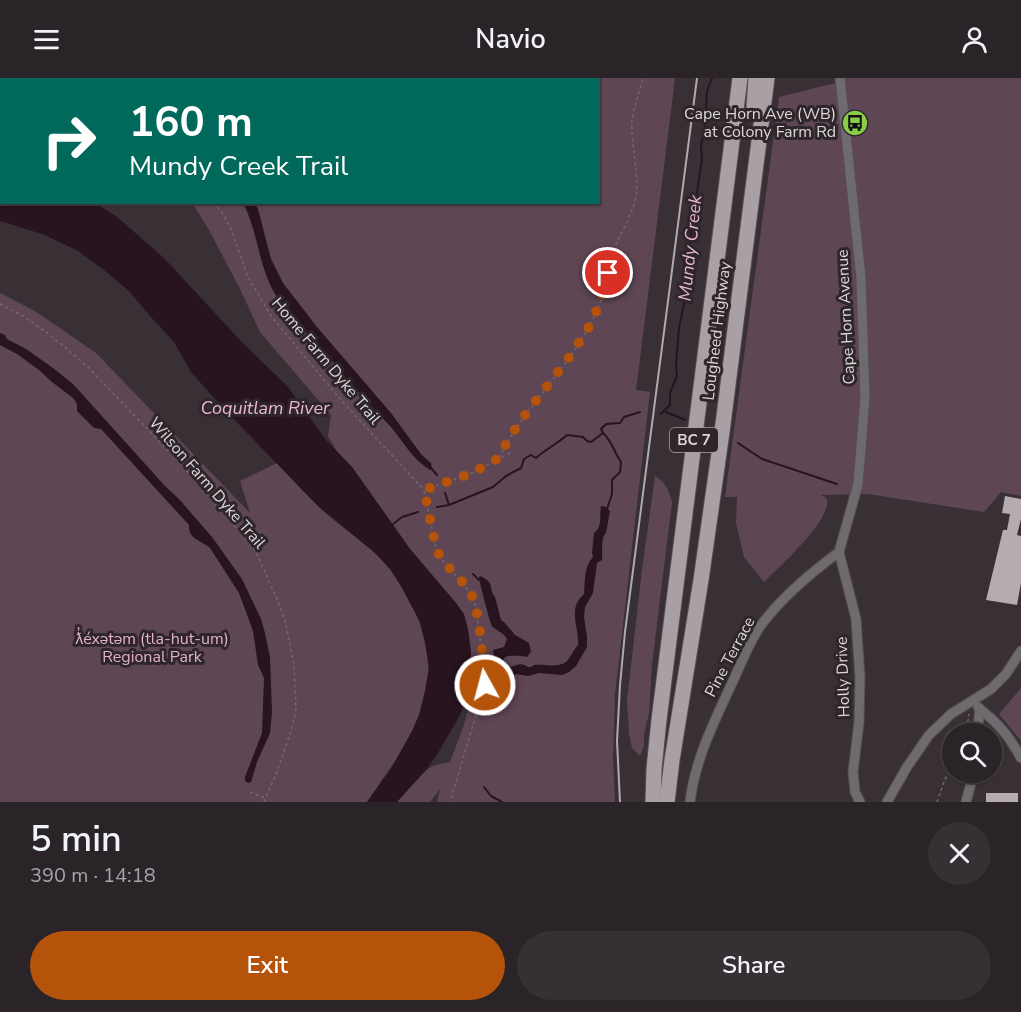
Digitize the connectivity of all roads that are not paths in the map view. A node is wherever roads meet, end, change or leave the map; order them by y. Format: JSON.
{"nodes":[{"id":1,"x":740,"y":78,"type":"edge"},
{"id":2,"x":756,"y":78,"type":"edge"},
{"id":3,"x":767,"y":78,"type":"edge"},
{"id":4,"x":840,"y":78,"type":"edge"},
{"id":5,"x":748,"y":227,"type":"junction"},
{"id":6,"x":839,"y":552,"type":"junction"},
{"id":7,"x":1021,"y":651,"type":"edge"},
{"id":8,"x":972,"y":701,"type":"junction"},
{"id":9,"x":980,"y":709,"type":"junction"},
{"id":10,"x":978,"y":723,"type":"edge"},
{"id":11,"x":1021,"y":758,"type":"edge"},
{"id":12,"x":971,"y":783,"type":"edge"},
{"id":13,"x":889,"y":801,"type":"edge"},
{"id":14,"x":653,"y":802,"type":"edge"},
{"id":15,"x":668,"y":802,"type":"edge"},
{"id":16,"x":690,"y":802,"type":"edge"},
{"id":17,"x":860,"y":802,"type":"edge"},
{"id":18,"x":966,"y":802,"type":"edge"}],
"edges":[{"from":1,"to":14,"type":"main road","name":"Lougheed Highway","number":"BC 7"},
{"from":2,"to":5,"type":"main road"},
{"from":3,"to":5,"type":"main road","name":"Lougheed Highway","number":"BC 7"},
{"from":4,"to":6,"type":"street","name":"Cape Horn Avenue"},
{"from":5,"to":15,"type":"main road","name":"Lougheed Highway","number":"BC 7"},
{"from":6,"to":16,"type":"street","name":"Pine Terrace"},
{"from":6,"to":17,"type":"street","name":"Holly Drive"},
{"from":7,"to":8,"type":"street"},
{"from":8,"to":9,"type":"street"},
{"from":8,"to":13,"type":"street"},
{"from":9,"to":10,"type":"street"},
{"from":9,"to":11,"type":"street"},
{"from":12,"to":18,"type":"street"}]}
